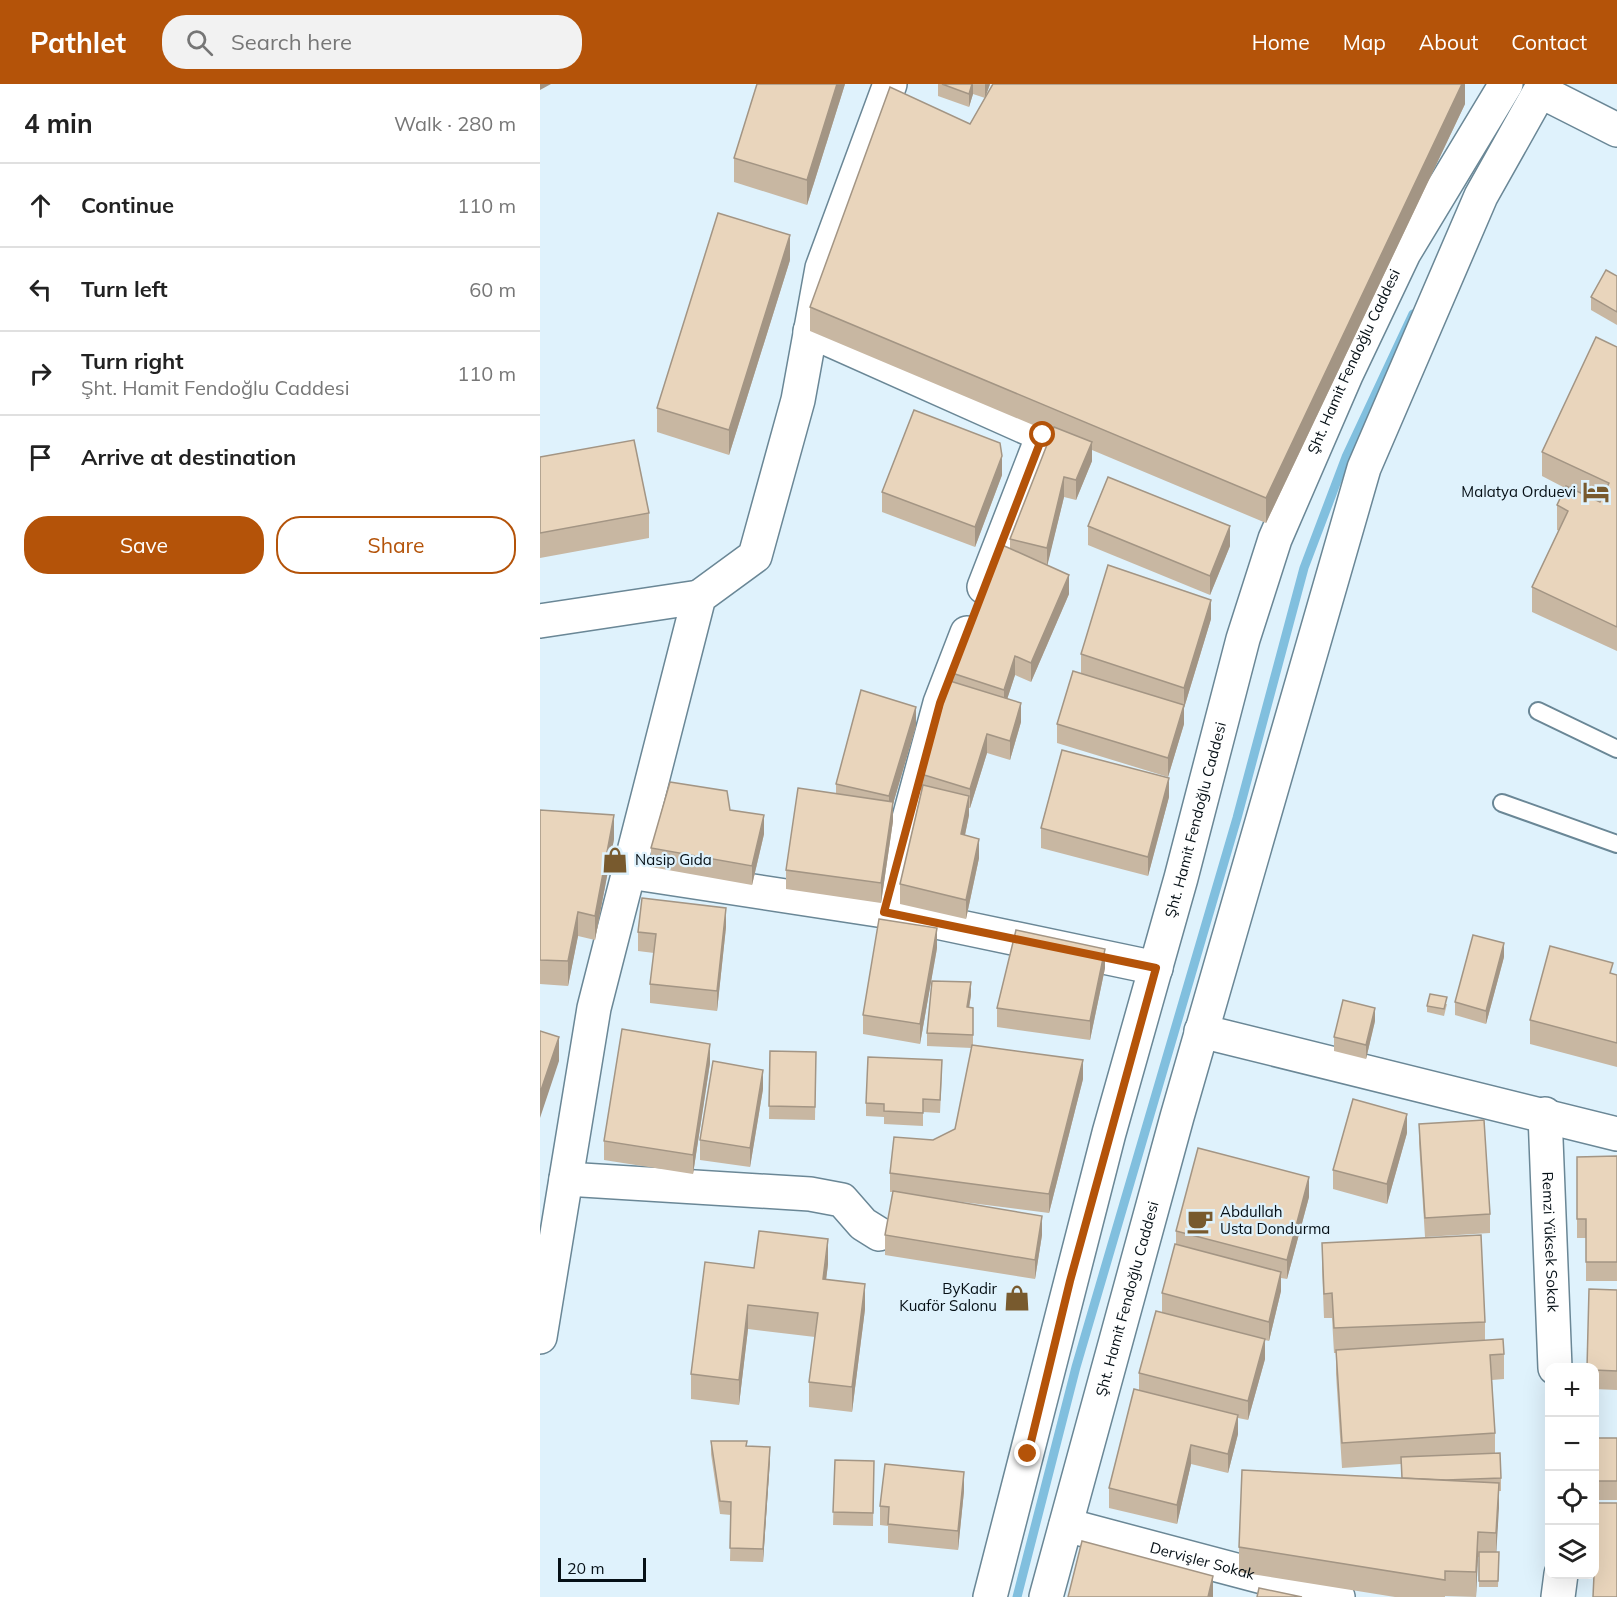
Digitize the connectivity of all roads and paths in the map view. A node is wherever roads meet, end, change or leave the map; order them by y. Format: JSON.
{"nodes":[{"id":1,"x":890,"y":84,"type":"edge"},
{"id":2,"x":1506,"y":84,"type":"edge"},
{"id":3,"x":1546,"y":86,"type":"edge"},
{"id":4,"x":1617,"y":130,"type":"edge"},
{"id":5,"x":810,"y":331,"type":"junction"},
{"id":6,"x":699,"y":597,"type":"junction"},
{"id":7,"x":540,"y":621,"type":"edge"},
{"id":8,"x":1538,"y":711,"type":"dead end"},
{"id":9,"x":1617,"y":749,"type":"edge"},
{"id":10,"x":1502,"y":803,"type":"dead end"},
{"id":11,"x":1617,"y":844,"type":"edge"},
{"id":12,"x":629,"y":872,"type":"junction"},
{"id":13,"x":884,"y":912,"type":"junction"},
{"id":14,"x":1156,"y":968,"type":"junction"},
{"id":15,"x":1202,"y":1031,"type":"junction"},
{"id":16,"x":1545,"y":1114,"type":"junction"},
{"id":17,"x":1617,"y":1134,"type":"edge"},
{"id":18,"x":566,"y":1179,"type":"junction"},
{"id":19,"x":879,"y":1234,"type":"dead end"},
{"id":20,"x":540,"y":1337,"type":"edge"},
{"id":21,"x":1555,"y":1363,"type":"edge"},
{"id":22,"x":1066,"y":1525,"type":"junction"},
{"id":23,"x":1560,"y":1579,"type":"edge"},
{"id":24,"x":990,"y":1597,"type":"edge"},
{"id":25,"x":1046,"y":1597,"type":"edge"},
{"id":26,"x":1338,"y":1597,"type":"edge"},
{"id":27,"x":1558,"y":1597,"type":"edge"}],
"edges":[{"from":1,"to":5,"type":"street"},
{"from":2,"to":14,"type":"street","name":"Şht. Hamit Fendoğlu Caddesi"},
{"from":3,"to":4,"type":"street"},
{"from":3,"to":15,"type":"street","name":"Şht. Hamit Fendoğlu Caddesi"},
{"from":5,"to":6,"type":"street"},
{"from":5,"to":13,"type":"street"},
{"from":6,"to":7,"type":"street"},
{"from":6,"to":12,"type":"street"},
{"from":8,"to":9,"type":"lane"},
{"from":10,"to":11,"type":"lane"},
{"from":12,"to":13,"type":"street"},
{"from":12,"to":18,"type":"street"},
{"from":13,"to":14,"type":"street"},
{"from":14,"to":24,"type":"street","name":"Şht. Hamit Fendoğlu Caddesi"},
{"from":15,"to":16,"type":"street"},
{"from":15,"to":22,"type":"street","name":"Şht. Hamit Fendoğlu Caddesi"},
{"from":16,"to":17,"type":"street"},
{"from":16,"to":21,"type":"street","name":"Remzi Yüksek Sokak"},
{"from":18,"to":19,"type":"street"},
{"from":18,"to":20,"type":"street"},
{"from":22,"to":25,"type":"street","name":"Şht. Hamit Fendoğlu Caddesi"},
{"from":22,"to":26,"type":"street","name":"Dervişler Sokak"},
{"from":23,"to":27,"type":"street"}]}
